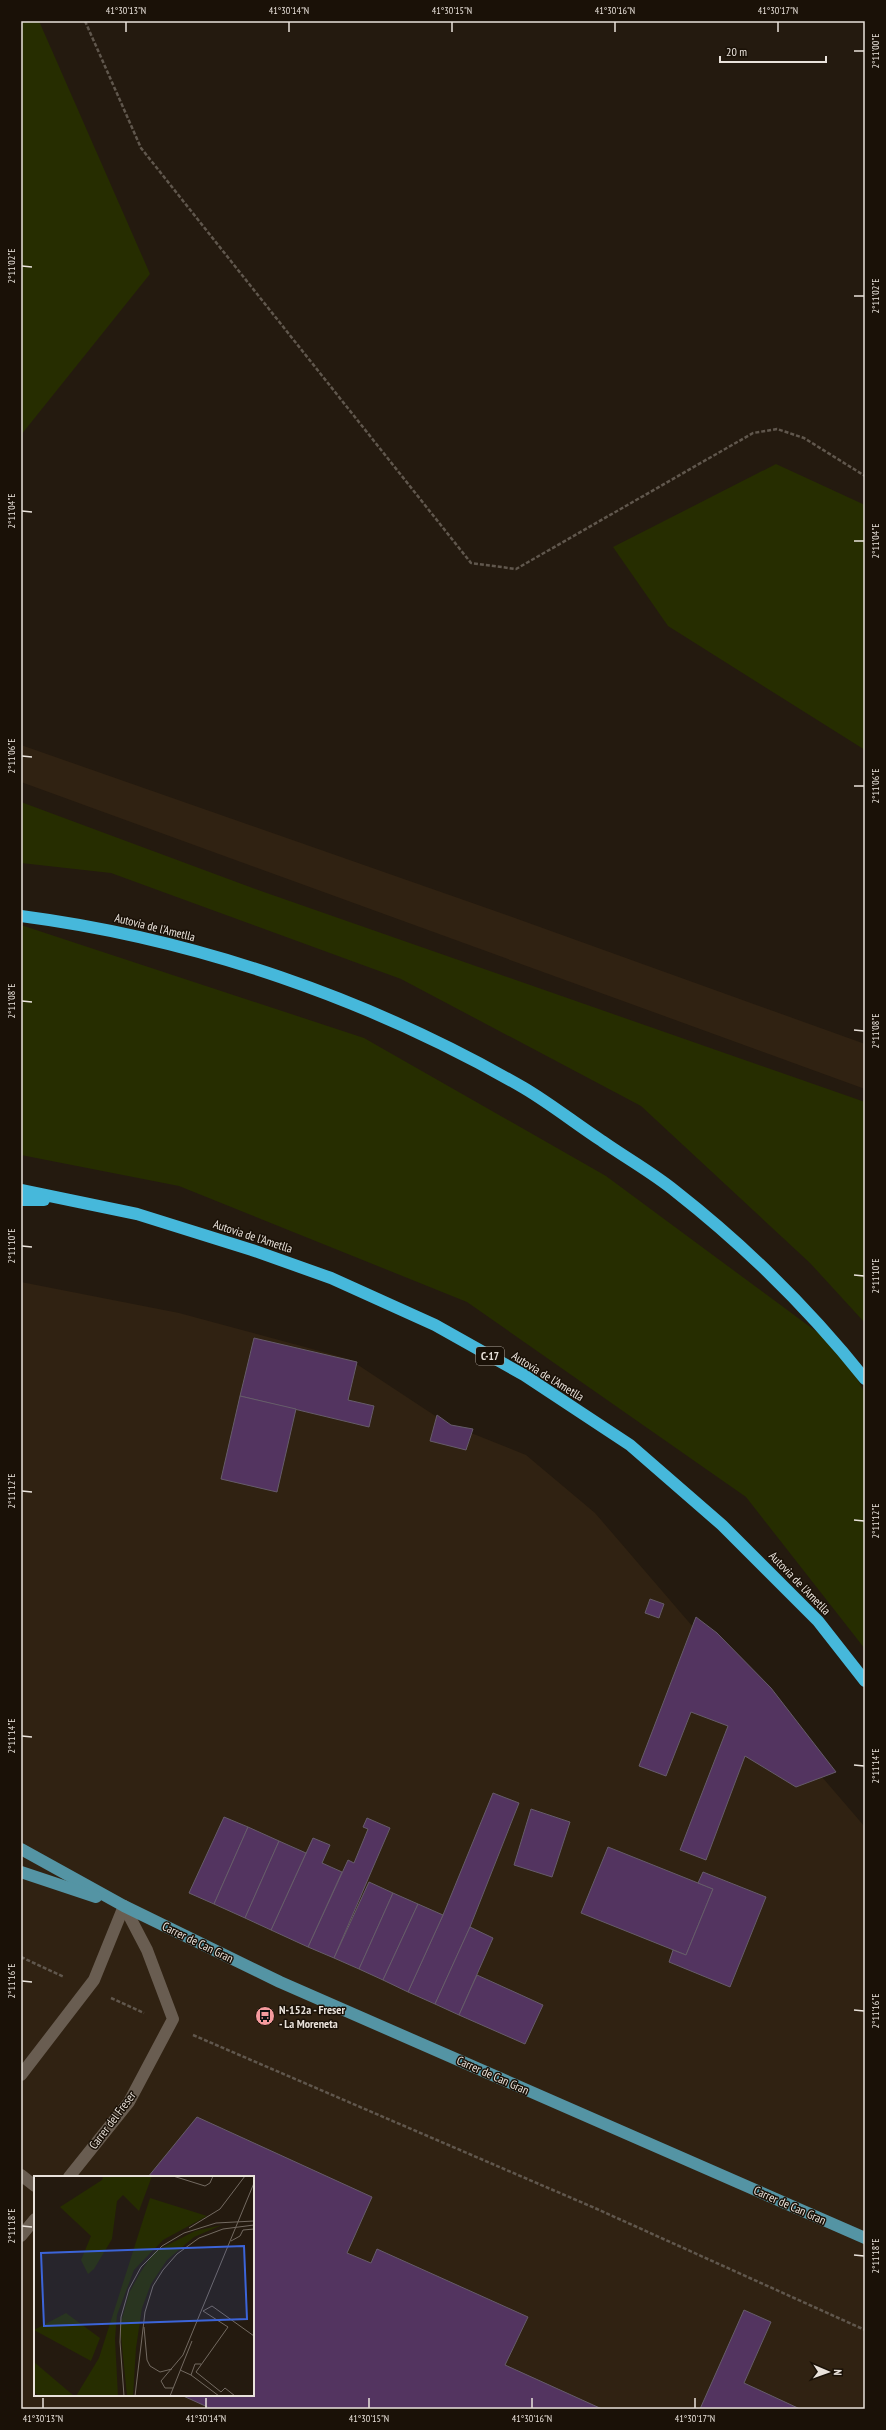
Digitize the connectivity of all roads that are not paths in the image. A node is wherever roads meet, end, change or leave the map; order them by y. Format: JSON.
{"nodes":[{"id":1,"x":21,"y":916,"type":"edge"},
{"id":2,"x":21,"y":1190,"type":"edge"},
{"id":3,"x":66,"y":1199,"type":"junction"},
{"id":4,"x":21,"y":1200,"type":"edge"},
{"id":5,"x":865,"y":1379,"type":"edge"},
{"id":6,"x":865,"y":1681,"type":"edge"},
{"id":7,"x":21,"y":1849,"type":"edge"},
{"id":8,"x":21,"y":1872,"type":"edge"},
{"id":9,"x":124,"y":1906,"type":"junction"},
{"id":10,"x":21,"y":2075,"type":"edge"},
{"id":11,"x":21,"y":2175,"type":"edge"},
{"id":12,"x":70,"y":2176,"type":"edge"},
{"id":13,"x":34,"y":2185,"type":"edge"},
{"id":14,"x":34,"y":2220,"type":"edge"},
{"id":15,"x":21,"y":2236,"type":"edge"},
{"id":16,"x":865,"y":2238,"type":"edge"}],
"edges":[{"from":1,"to":5,"type":"highway","name":"Autovia de l'Ametlla"},
{"from":2,"to":3,"type":"highway","name":"Autovia de l'Ametlla","number":"C-17"},
{"from":3,"to":4,"type":"highway"},
{"from":3,"to":6,"type":"highway","name":"Autovia de l'Ametlla","number":"C-17"},
{"from":7,"to":9,"type":"main road","name":"Carrer de Can Gran"},
{"from":8,"to":9,"type":"main road","name":"Carrer de Can Gran"},
{"from":9,"to":10,"type":"street"},
{"from":9,"to":12,"type":"street","name":"Carrer del Freser"},
{"from":9,"to":16,"type":"main road","name":"Carrer de Can Gran"},
{"from":11,"to":13,"type":"street"},
{"from":14,"to":15,"type":"street"}]}
